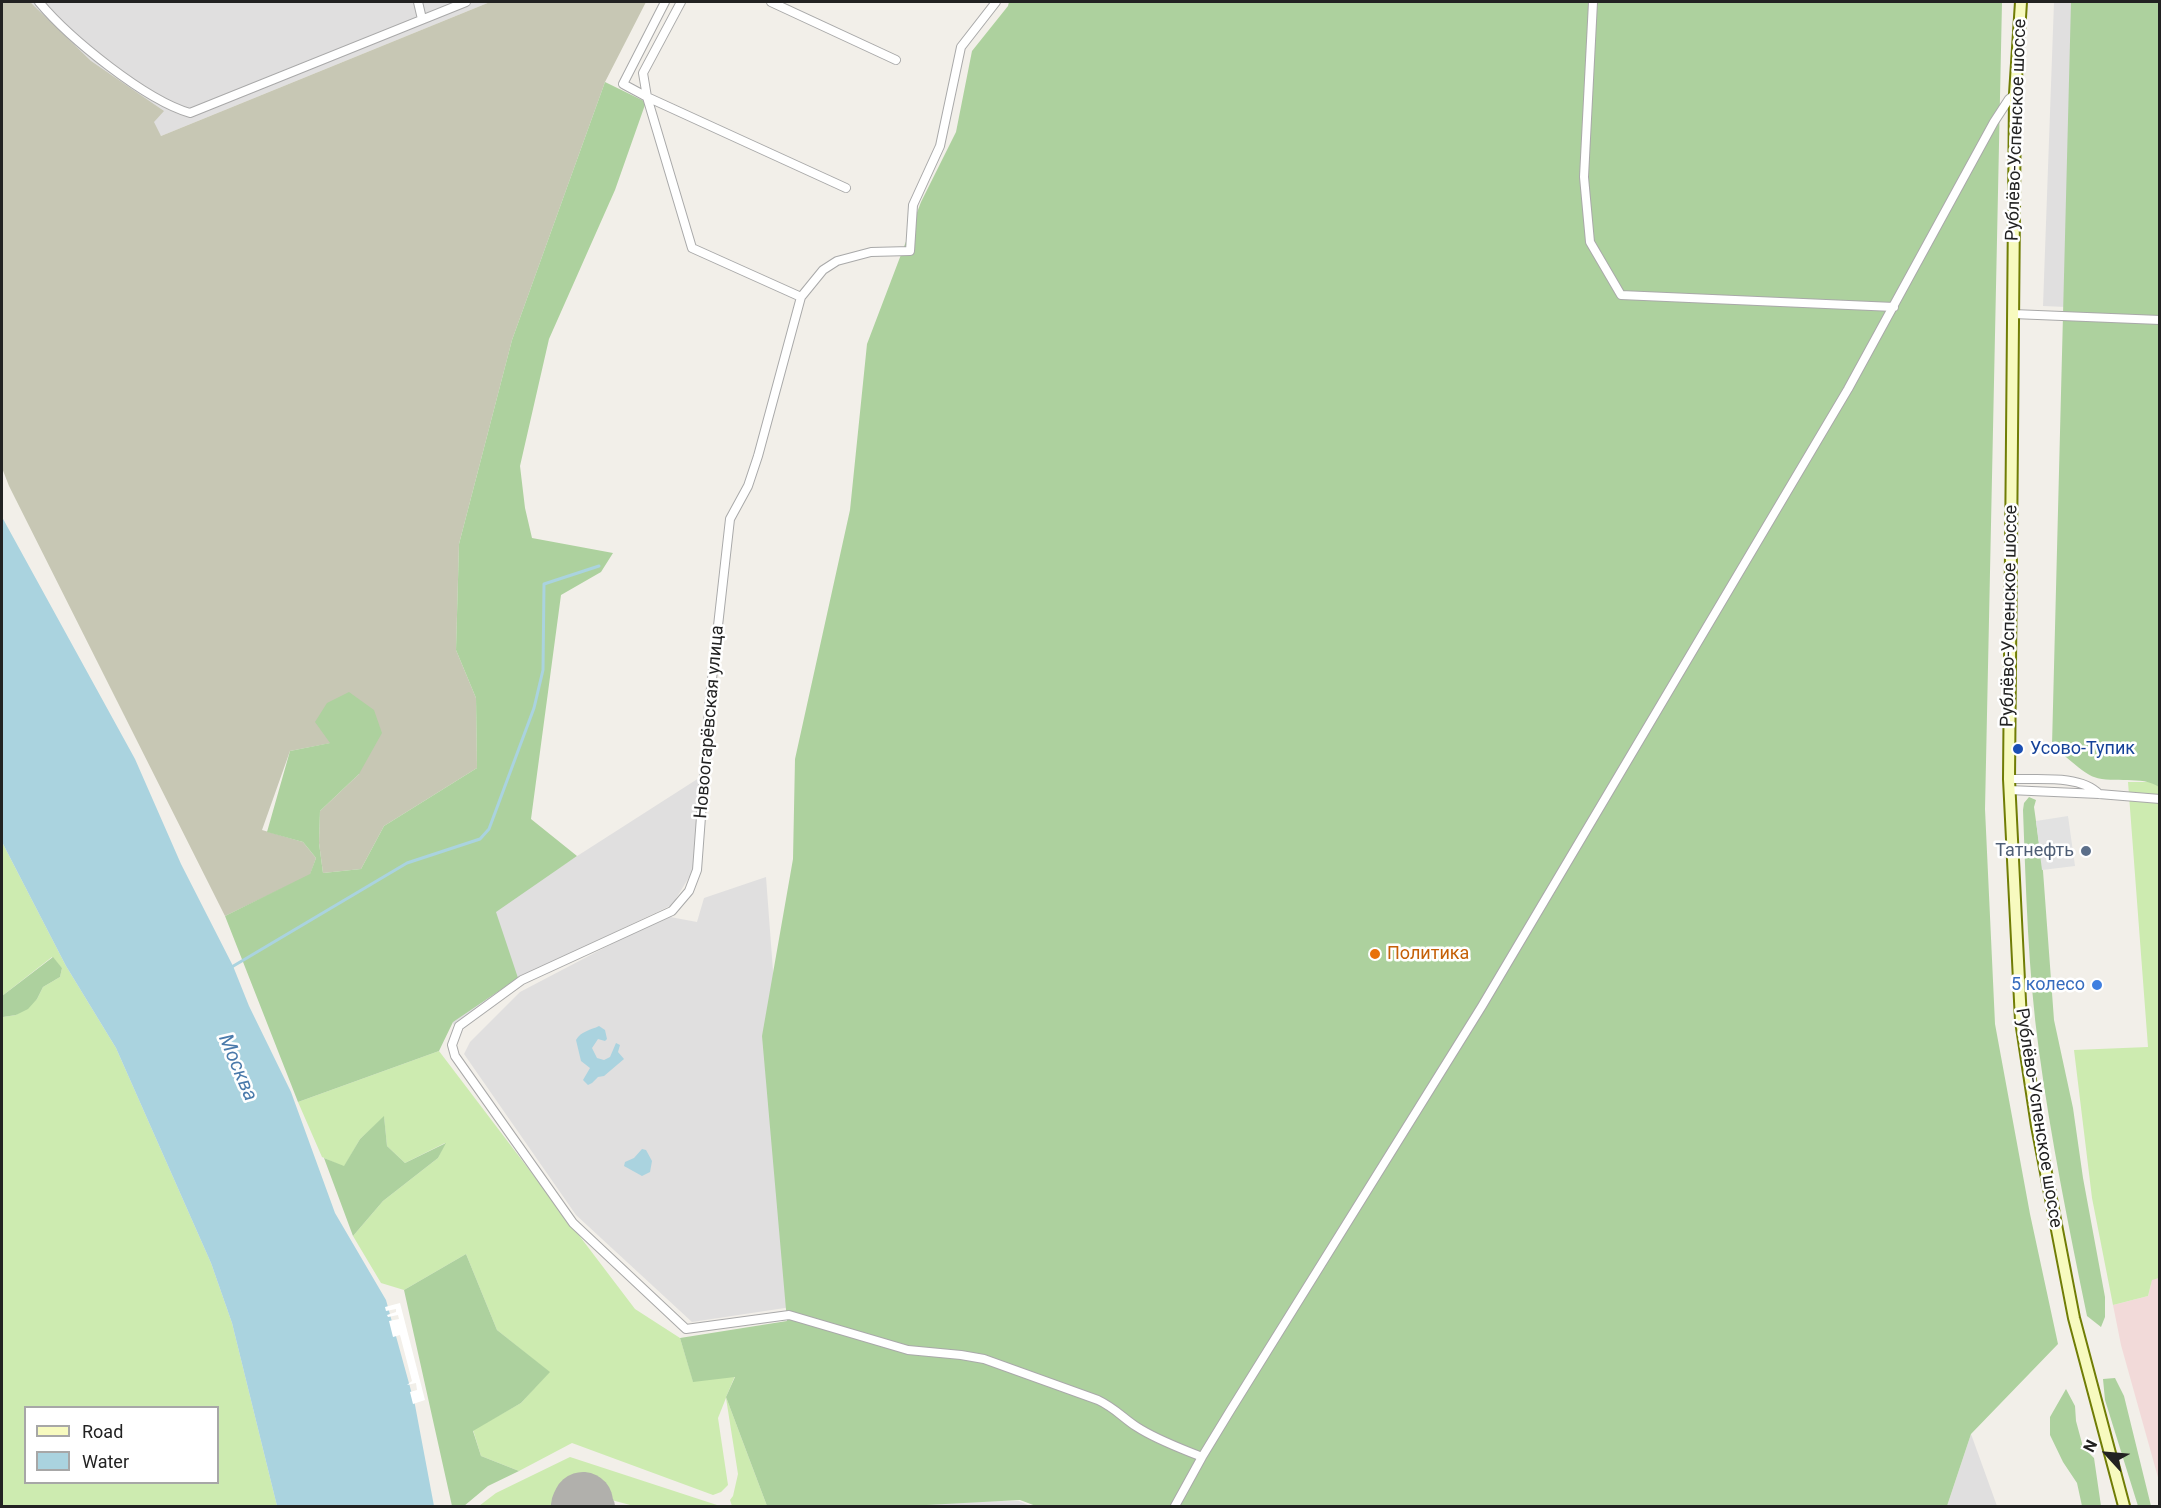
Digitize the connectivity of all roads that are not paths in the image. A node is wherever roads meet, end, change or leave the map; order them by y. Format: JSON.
{"nodes":[{"id":1,"x":39,"y":2,"type":"edge"},
{"id":2,"x":418,"y":2,"type":"edge"},
{"id":3,"x":466,"y":2,"type":"edge"},
{"id":4,"x":665,"y":2,"type":"edge"},
{"id":5,"x":681,"y":2,"type":"edge"},
{"id":6,"x":771,"y":2,"type":"edge"},
{"id":7,"x":996,"y":2,"type":"edge"},
{"id":8,"x":1593,"y":2,"type":"edge"},
{"id":9,"x":2021,"y":2,"type":"edge"},
{"id":10,"x":422,"y":19,"type":"junction"},
{"id":11,"x":896,"y":60,"type":"dead end"},
{"id":12,"x":2015,"y":94,"type":"junction"},
{"id":13,"x":647,"y":97,"type":"junction"},
{"id":14,"x":846,"y":188,"type":"dead end"},
{"id":15,"x":801,"y":297,"type":"junction"},
{"id":16,"x":1894,"y":307,"type":"junction"},
{"id":17,"x":2013,"y":314,"type":"junction"},
{"id":18,"x":2160,"y":320,"type":"edge"},
{"id":19,"x":2009,"y":785,"type":"junction"},
{"id":20,"x":2160,"y":799,"type":"edge"},
{"id":21,"x":1202,"y":1457,"type":"junction"},
{"id":22,"x":1175,"y":1506,"type":"edge"},
{"id":23,"x":2124,"y":1506,"type":"edge"}],
"edges":[{"from":1,"to":10,"type":"street"},
{"from":2,"to":10,"type":"street"},
{"from":3,"to":10,"type":"street"},
{"from":4,"to":13,"type":"street"},
{"from":5,"to":13,"type":"street"},
{"from":6,"to":11,"type":"street"},
{"from":7,"to":15,"type":"street","name":"Новоогарёвская улица"},
{"from":8,"to":16,"type":"street"},
{"from":9,"to":12,"type":"main road","name":"Рублёво-Успенское шоссе"},
{"from":12,"to":16,"type":"street"},
{"from":12,"to":17,"type":"main road","name":"Рублёво-Успенское шоссе"},
{"from":13,"to":14,"type":"street"},
{"from":13,"to":15,"type":"street"},
{"from":15,"to":21,"type":"street","name":"Новоогарёвская улица"},
{"from":16,"to":21,"type":"street"},
{"from":17,"to":18,"type":"street"},
{"from":17,"to":19,"type":"main road","name":"Рублёво-Успенское шоссе"},
{"from":19,"to":20,"type":"street"},
{"from":19,"to":23,"type":"main road","name":"Рублёво-Успенское шоссе"},
{"from":21,"to":22,"type":"street"}]}
